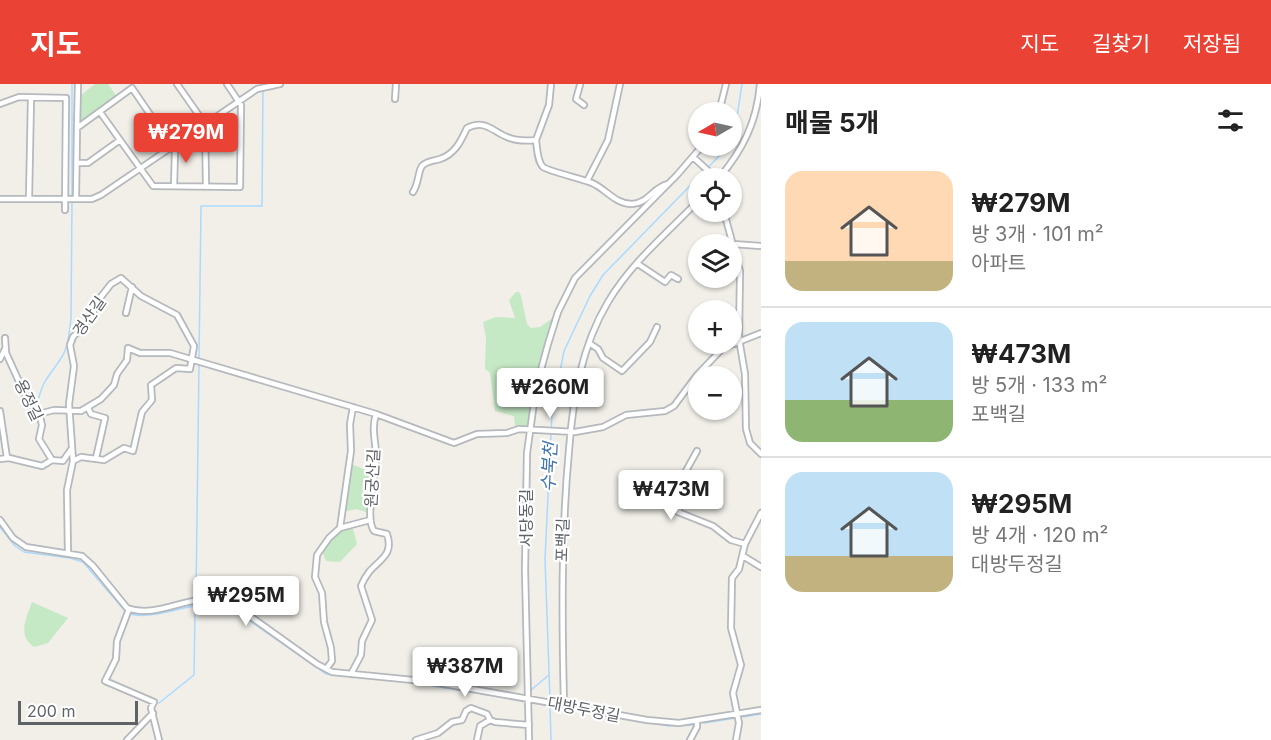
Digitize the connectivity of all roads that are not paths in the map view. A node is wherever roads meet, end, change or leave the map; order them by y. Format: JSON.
{"nodes":[{"id":1,"x":78,"y":84,"type":"edge"},
{"id":2,"x":177,"y":84,"type":"edge"},
{"id":3,"x":228,"y":84,"type":"edge"},
{"id":4,"x":280,"y":84,"type":"edge"},
{"id":5,"x":396,"y":84,"type":"edge"},
{"id":6,"x":551,"y":84,"type":"edge"},
{"id":7,"x":620,"y":84,"type":"edge"},
{"id":8,"x":726,"y":84,"type":"edge"},
{"id":9,"x":760,"y":84,"type":"edge"},
{"id":10,"x":266,"y":85,"type":"edge"},
{"id":11,"x":580,"y":85,"type":"edge"},
{"id":12,"x":131,"y":86,"type":"edge"},
{"id":13,"x":266,"y":92,"type":"dead end"},
{"id":14,"x":31,"y":98,"type":"junction"},
{"id":15,"x":395,"y":99,"type":"dead end"},
{"id":16,"x":238,"y":101,"type":"junction"},
{"id":17,"x":722,"y":102,"type":"edge"},
{"id":18,"x":0,"y":104,"type":"edge"},
{"id":19,"x":584,"y":105,"type":"dead end"},
{"id":20,"x":100,"y":112,"type":"junction"},
{"id":21,"x":758,"y":115,"type":"edge"},
{"id":22,"x":205,"y":124,"type":"junction"},
{"id":23,"x":77,"y":128,"type":"junction"},
{"id":24,"x":120,"y":140,"type":"junction"},
{"id":25,"x":536,"y":140,"type":"junction"},
{"id":26,"x":173,"y":147,"type":"junction"},
{"id":27,"x":693,"y":157,"type":"joint"},
{"id":28,"x":76,"y":163,"type":"junction"},
{"id":29,"x":706,"y":168,"type":"edge"},
{"id":30,"x":726,"y":168,"type":"edge"},
{"id":31,"x":140,"y":169,"type":"junction"},
{"id":32,"x":587,"y":181,"type":"junction"},
{"id":33,"x":668,"y":184,"type":"junction"},
{"id":34,"x":174,"y":186,"type":"junction"},
{"id":35,"x":206,"y":186,"type":"junction"},
{"id":36,"x":413,"y":192,"type":"dead end"},
{"id":37,"x":0,"y":199,"type":"edge"},
{"id":38,"x":29,"y":199,"type":"junction"},
{"id":39,"x":65,"y":200,"type":"junction"},
{"id":40,"x":76,"y":200,"type":"junction"},
{"id":41,"x":65,"y":210,"type":"dead end"},
{"id":42,"x":688,"y":212,"type":"edge"},
{"id":43,"x":742,"y":244,"type":"edge"},
{"id":44,"x":761,"y":245,"type":"edge"},
{"id":45,"x":638,"y":264,"type":"junction"},
{"id":46,"x":678,"y":279,"type":"dead end"},
{"id":47,"x":132,"y":286,"type":"junction"},
{"id":48,"x":126,"y":314,"type":"dead end"},
{"id":49,"x":657,"y":327,"type":"dead end"},
{"id":50,"x":761,"y":333,"type":"edge"},
{"id":51,"x":5,"y":338,"type":"dead end"},
{"id":52,"x":742,"y":341,"type":"edge"},
{"id":53,"x":589,"y":343,"type":"junction"},
{"id":54,"x":4,"y":350,"type":"junction"},
{"id":55,"x":717,"y":354,"type":"edge"},
{"id":56,"x":742,"y":354,"type":"edge"},
{"id":57,"x":0,"y":359,"type":"edge"},
{"id":58,"x":197,"y":361,"type":"junction"},
{"id":59,"x":353,"y":407,"type":"junction"},
{"id":60,"x":88,"y":408,"type":"junction"},
{"id":61,"x":69,"y":410,"type":"junction"},
{"id":62,"x":0,"y":411,"type":"edge"},
{"id":63,"x":39,"y":414,"type":"junction"},
{"id":64,"x":376,"y":414,"type":"junction"},
{"id":65,"x":531,"y":428,"type":"junction"},
{"id":66,"x":567,"y":431,"type":"junction"},
{"id":67,"x":72,"y":448,"type":"junction"},
{"id":68,"x":697,"y":451,"type":"dead end"},
{"id":69,"x":761,"y":454,"type":"edge"},
{"id":70,"x":7,"y":458,"type":"junction"},
{"id":71,"x":96,"y":458,"type":"junction"},
{"id":72,"x":0,"y":459,"type":"edge"},
{"id":73,"x":52,"y":460,"type":"junction"},
{"id":74,"x":73,"y":461,"type":"junction"},
{"id":75,"x":761,"y":513,"type":"edge"},
{"id":76,"x":0,"y":520,"type":"edge"},
{"id":77,"x":370,"y":520,"type":"junction"},
{"id":78,"x":340,"y":528,"type":"junction"},
{"id":79,"x":745,"y":544,"type":"junction"},
{"id":80,"x":68,"y":553,"type":"junction"},
{"id":81,"x":743,"y":556,"type":"junction"},
{"id":82,"x":761,"y":567,"type":"edge"},
{"id":83,"x":128,"y":612,"type":"junction"},
{"id":84,"x":326,"y":669,"type":"junction"},
{"id":85,"x":351,"y":674,"type":"junction"},
{"id":86,"x":530,"y":698,"type":"junction"},
{"id":87,"x":564,"y":705,"type":"junction"},
{"id":88,"x":761,"y":710,"type":"edge"},
{"id":89,"x":153,"y":713,"type":"junction"},
{"id":90,"x":737,"y":715,"type":"junction"},
{"id":91,"x":490,"y":720,"type":"junction"},
{"id":92,"x":697,"y":721,"type":"junction"},
{"id":93,"x":529,"y":725,"type":"junction"},
{"id":94,"x":127,"y":740,"type":"edge"},
{"id":95,"x":159,"y":740,"type":"edge"},
{"id":96,"x":416,"y":740,"type":"edge"},
{"id":97,"x":477,"y":740,"type":"edge"},
{"id":98,"x":529,"y":740,"type":"edge"},
{"id":99,"x":690,"y":740,"type":"edge"},
{"id":100,"x":736,"y":740,"type":"edge"}],
"edges":[{"from":1,"to":23,"type":"street"},
{"from":2,"to":22,"type":"street"},
{"from":3,"to":16,"type":"street"},
{"from":4,"to":10,"type":"street"},
{"from":5,"to":15,"type":"street"},
{"from":6,"to":25,"type":"street"},
{"from":7,"to":32,"type":"street"},
{"from":8,"to":17,"type":"street"},
{"from":9,"to":21,"type":"street"},
{"from":10,"to":13,"type":"street"},
{"from":10,"to":16,"type":"street"},
{"from":11,"to":19,"type":"street"},
{"from":12,"to":20,"type":"street"},
{"from":12,"to":26,"type":"street"},
{"from":14,"to":18,"type":"street"},
{"from":14,"to":38,"type":"street"},
{"from":14,"to":39,"type":"street"},
{"from":16,"to":22,"type":"street"},
{"from":16,"to":35,"type":"street"},
{"from":20,"to":23,"type":"street"},
{"from":20,"to":24,"type":"street"},
{"from":21,"to":30,"type":"street"},
{"from":22,"to":26,"type":"street"},
{"from":22,"to":35,"type":"street"},
{"from":23,"to":28,"type":"street"},
{"from":24,"to":28,"type":"street"},
{"from":24,"to":31,"type":"street"},
{"from":25,"to":32,"type":"street"},
{"from":25,"to":36,"type":"street"},
{"from":26,"to":31,"type":"street"},
{"from":26,"to":34,"type":"street"},
{"from":27,"to":29,"type":"street"},
{"from":27,"to":33,"type":"street","name":"서당동길"},
{"from":28,"to":40,"type":"street"},
{"from":31,"to":34,"type":"street"},
{"from":31,"to":40,"type":"street"},
{"from":32,"to":33,"type":"street"},
{"from":33,"to":65,"type":"street","name":"서당동길"},
{"from":34,"to":35,"type":"street"},
{"from":37,"to":38,"type":"street"},
{"from":38,"to":39,"type":"street"},
{"from":39,"to":40,"type":"street"},
{"from":39,"to":41,"type":"street"},
{"from":42,"to":45,"type":"street","name":"포백길"},
{"from":43,"to":44,"type":"street"},
{"from":45,"to":46,"type":"street"},
{"from":45,"to":53,"type":"street","name":"포백길"},
{"from":47,"to":48,"type":"street","name":"경산길"},
{"from":47,"to":58,"type":"street"},
{"from":47,"to":61,"type":"street","name":"경산길"},
{"from":49,"to":53,"type":"street"},
{"from":50,"to":52,"type":"street"},
{"from":51,"to":54,"type":"street","name":"용정길"},
{"from":53,"to":66,"type":"street","name":"포백길"},
{"from":54,"to":57,"type":"street"},
{"from":54,"to":63,"type":"street","name":"용정길"},
{"from":55,"to":66,"type":"street"},
{"from":56,"to":69,"type":"street"},
{"from":58,"to":59,"type":"street"},
{"from":58,"to":60,"type":"street"},
{"from":58,"to":71,"type":"street"},
{"from":59,"to":64,"type":"street"},
{"from":59,"to":78,"type":"street"},
{"from":60,"to":61,"type":"street"},
{"from":60,"to":71,"type":"street"},
{"from":61,"to":63,"type":"street"},
{"from":61,"to":67,"type":"street","name":"경산길"},
{"from":62,"to":70,"type":"street"},
{"from":63,"to":73,"type":"street","name":"용정길"},
{"from":64,"to":65,"type":"street"},
{"from":64,"to":77,"type":"street","name":"원궁산길"},
{"from":65,"to":66,"type":"street"},
{"from":65,"to":86,"type":"street","name":"서당동길"},
{"from":66,"to":87,"type":"street","name":"포백길"},
{"from":67,"to":73,"type":"street"},
{"from":67,"to":74,"type":"street","name":"경산길"},
{"from":68,"to":79,"type":"street"},
{"from":70,"to":72,"type":"street"},
{"from":70,"to":73,"type":"street"},
{"from":71,"to":74,"type":"street"},
{"from":74,"to":80,"type":"street","name":"경산길"},
{"from":75,"to":79,"type":"street"},
{"from":76,"to":80,"type":"street"},
{"from":77,"to":78,"type":"street"},
{"from":77,"to":85,"type":"street","name":"원궁산길"},
{"from":78,"to":84,"type":"street"},
{"from":79,"to":81,"type":"street"},
{"from":80,"to":83,"type":"street"},
{"from":81,"to":82,"type":"street"},
{"from":81,"to":90,"type":"street"},
{"from":83,"to":84,"type":"street","name":"대방두정길"},
{"from":83,"to":89,"type":"street"},
{"from":84,"to":85,"type":"street","name":"대방두정길"},
{"from":85,"to":86,"type":"street","name":"대방두정길"},
{"from":86,"to":87,"type":"street","name":"대방두정길"},
{"from":86,"to":93,"type":"street","name":"서당동길"},
{"from":87,"to":92,"type":"street","name":"대방두정길"},
{"from":88,"to":90,"type":"street","name":"대방두정길"},
{"from":89,"to":94,"type":"street"},
{"from":89,"to":95,"type":"street"},
{"from":90,"to":92,"type":"street","name":"대방두정길"},
{"from":90,"to":100,"type":"street"},
{"from":91,"to":93,"type":"street"},
{"from":91,"to":96,"type":"street"},
{"from":91,"to":97,"type":"street"},
{"from":92,"to":99,"type":"street"},
{"from":93,"to":98,"type":"street","name":"서당동길"}]}
